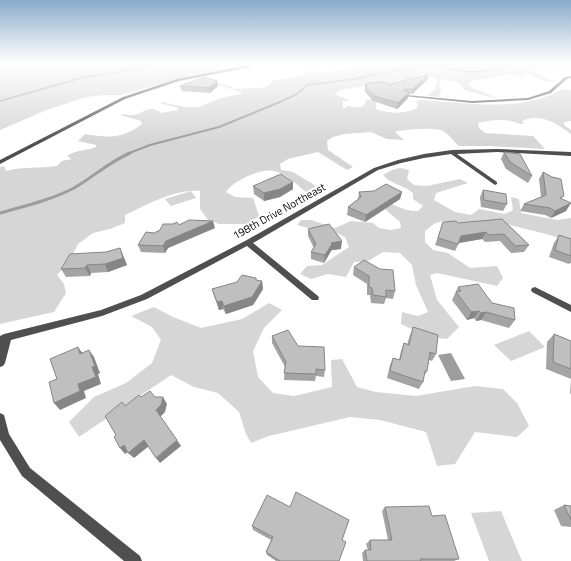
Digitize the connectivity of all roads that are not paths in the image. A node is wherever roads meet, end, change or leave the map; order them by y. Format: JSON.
{"nodes":[{"id":1,"x":146,"y":89,"type":"edge"},
{"id":2,"x":553,"y":89,"type":"edge"},
{"id":3,"x":406,"y":96,"type":"edge"},
{"id":4,"x":452,"y":152,"type":"junction"},
{"id":5,"x":571,"y":154,"type":"edge"},
{"id":6,"x":0,"y":162,"type":"edge"},
{"id":7,"x":495,"y":183,"type":"dead end"},
{"id":8,"x":248,"y":243,"type":"junction"},
{"id":9,"x":535,"y":290,"type":"dead end"},
{"id":10,"x":315,"y":298,"type":"dead end"},
{"id":11,"x":571,"y":309,"type":"edge"},
{"id":12,"x":2,"y":338,"type":"edge"},
{"id":13,"x":0,"y":363,"type":"edge"},
{"id":14,"x":0,"y":419,"type":"edge"},
{"id":15,"x":135,"y":561,"type":"edge"}],
"edges":[{"from":1,"to":6,"type":"street"},
{"from":2,"to":3,"type":"street"},
{"from":4,"to":5,"type":"street","name":"198th Drive Northeast"},
{"from":4,"to":7,"type":"street"},
{"from":4,"to":8,"type":"street","name":"198th Drive Northeast"},
{"from":8,"to":10,"type":"street"},
{"from":8,"to":12,"type":"street","name":"198th Drive Northeast"},
{"from":9,"to":11,"type":"street"},
{"from":12,"to":13,"type":"street"},
{"from":14,"to":15,"type":"street"}]}
